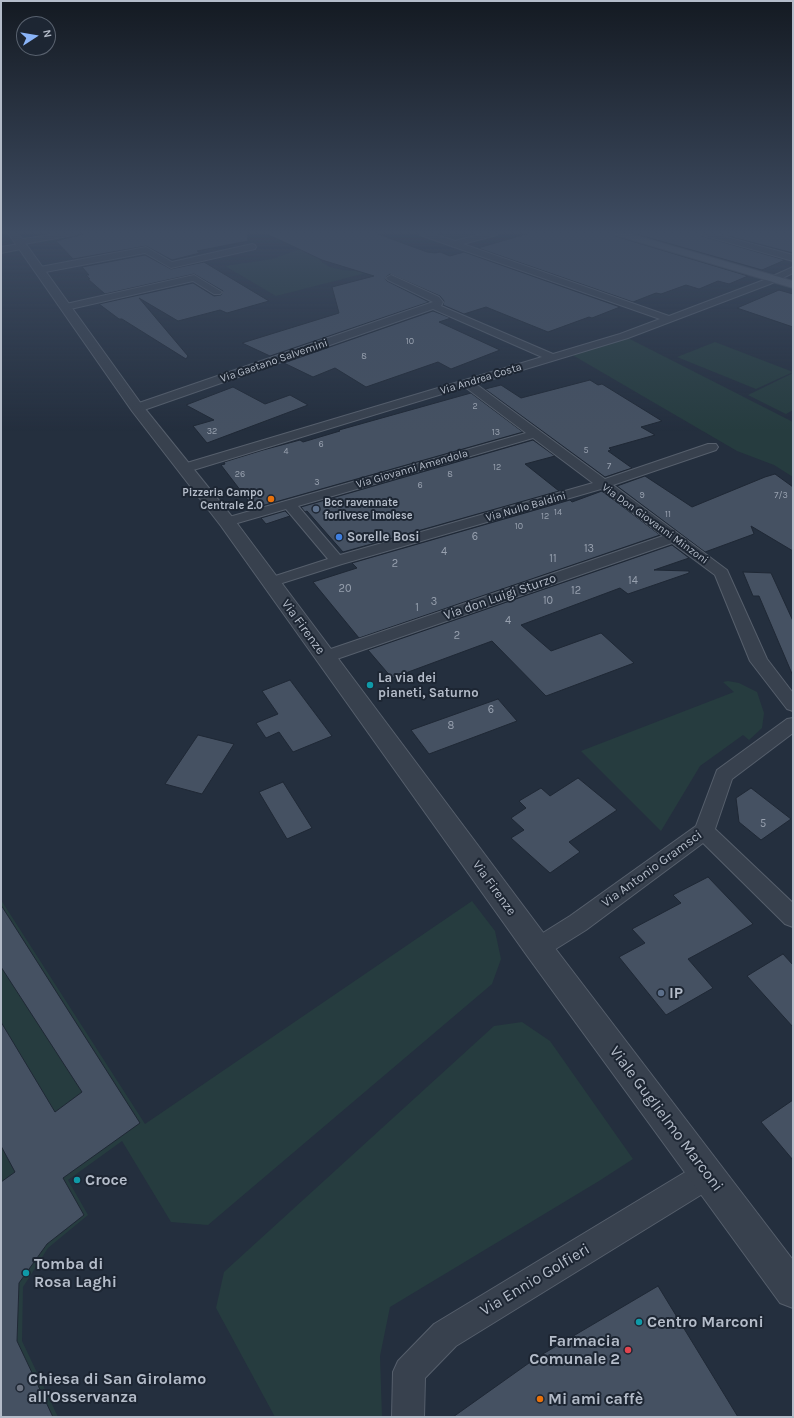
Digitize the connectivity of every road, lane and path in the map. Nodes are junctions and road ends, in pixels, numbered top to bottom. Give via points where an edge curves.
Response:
1 (61, 299) edge
2 (100, 299) edge
3 (436, 299) edge
4 (612, 299) edge
5 (721, 299) edge
6 (433, 306) junction
7 (66, 307) junction
8 (669, 319) junction
9 (553, 358) junction
10 (467, 383) junction
11 (137, 408) junction
12 (535, 434) junction
13 (712, 447) dead end
14 (185, 468) junction
15 (601, 485) junction
16 (289, 504) junction
17 (226, 522) junction
18 (674, 538) junction
19 (337, 561) junction
20 (271, 582) junction
21 (325, 657) junction
22 (793, 705) edge
23 (793, 724) edge
24 (704, 832) junction
25 (793, 917) edge
26 (538, 948) junction
27 (707, 1175) junction
28 (793, 1290) edge
29 (408, 1417) edge

1 - 7 street, Via Firenze
2 - 7 street
3 - 6 street via 438,302
4 - 8 street
5 - 8 street, Via Andrea Costa
6 - 9 street
6 - 11 street, Via Gaetano Salvemini
7 - 11 street, Via Firenze
8 - 9 street, Via Andrea Costa
9 - 10 street, Via Andrea Costa
10 - 12 street, Via Don Giovanni Minzoni
10 - 14 street, Via Andrea Costa
11 - 14 street, Via Firenze
12 - 15 street, Via Don Giovanni Minzoni
12 - 16 street, Via Giovanni Amendola
13 - 15 street, Via Nullo Baldini
14 - 17 street, Via Firenze
15 - 18 street, Via Don Giovanni Minzoni
15 - 19 street, Via Nullo Baldini
16 - 17 street, Via Giovanni Amendola
16 - 19 street
17 - 20 street, Via Firenze
18 - 21 street, Via don Luigi Sturzo
18 - 22 street, Via Don Giovanni Minzoni via 722,573 759,661
19 - 20 street, Via Nullo Baldini
20 - 21 street, Via Firenze
21 - 26 street, Via Firenze
23 - 24 street, Via Antonio Gramsci via 724,775
24 - 25 street
24 - 26 street, Via Antonio Gramsci via 578,923
26 - 27 street, Viale Guglielmo Marconi
27 - 28 street, Viale Guglielmo Marconi
27 - 29 street, Via Ennio Golfieri via 445,1335 409,1372

